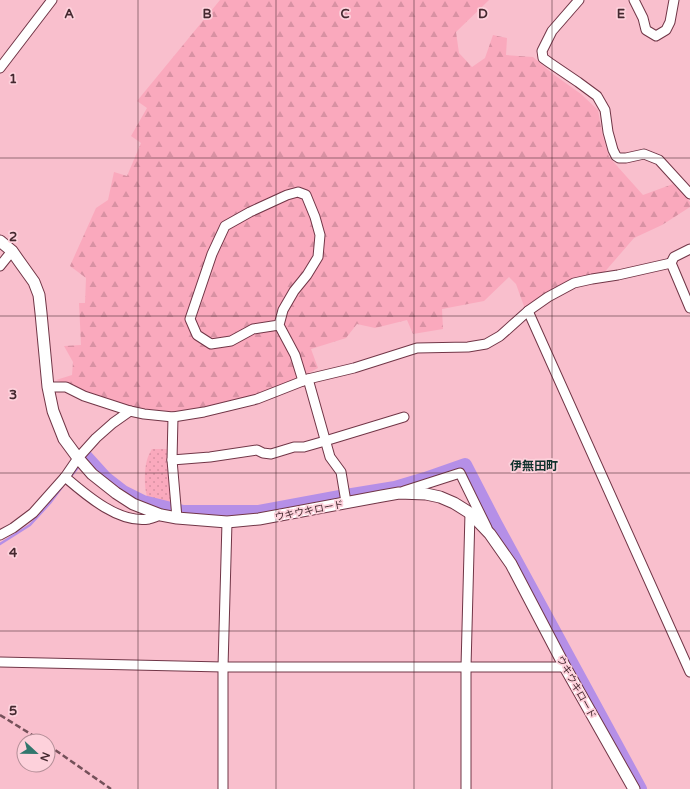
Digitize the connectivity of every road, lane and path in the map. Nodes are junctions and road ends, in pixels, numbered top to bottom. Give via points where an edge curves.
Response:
1 (52, 0) edge
2 (579, 0) edge
3 (634, 0) edge
4 (674, 0) edge
5 (0, 68) edge
6 (690, 194) edge
7 (0, 241) edge
8 (690, 249) edge
9 (12, 251) junction
10 (671, 263) junction
11 (0, 266) edge
12 (690, 308) edge
13 (528, 311) junction
14 (279, 325) junction
15 (306, 380) junction
16 (48, 387) junction
17 (130, 411) junction
18 (173, 417) junction
19 (404, 417) dead end
20 (325, 441) junction
21 (78, 458) junction
22 (172, 460) junction
23 (65, 477) junction
24 (399, 493) junction
25 (346, 502) junction
26 (470, 513) junction
27 (161, 515) junction
28 (177, 518) junction
29 (227, 522) junction
30 (490, 534) junction
31 (0, 535) edge
32 (0, 662) edge
33 (223, 667) junction
34 (466, 667) junction
35 (565, 667) junction
36 (690, 672) edge
37 (223, 789) edge
38 (466, 789) edge
39 (634, 789) edge

1 - 5 street
2 - 6 street via 552,31 542,51 544,58 597,96 605,110 608,132 616,156 626,158 644,154 659,160
3 - 4 street via 646,30 656,36 666,30
7 - 9 street, ウキウキロード
8 - 10 street via 674,256
9 - 11 street
9 - 16 street, ウキウキロード via 34,282 39,295
10 - 12 street
10 - 13 street via 574,283
13 - 15 street via 500,336 486,344 468,348 417,348
13 - 36 street
14 - 14 street via 253,329 231,341 211,344 197,336 190,319 212,254 225,226 286,195 298,192 306,195 315,217 320,235 318,257 283,310
14 - 15 street
15 - 18 street via 257,399
15 - 20 street
16 - 17 street via 66,387 84,396
16 - 21 street, ウキウキロード via 53,411 64,439
17 - 18 street
17 - 21 street via 96,438
18 - 22 street
19 - 20 street
20 - 22 street via 270,454 257,450
20 - 25 street via 330,457 341,472
21 - 23 street
21 - 27 street, ウキウキロード via 92,474 116,493 133,504
22 - 28 street
23 - 27 street via 107,509 131,519 148,519
23 - 31 street via 33,513
24 - 25 street, ウキウキロード
24 - 26 street, ウキウキロード via 440,497
24 - 30 street via 460,473
25 - 29 street, ウキウキロード via 259,519
26 - 30 street, ウキウキロード
26 - 34 street
27 - 28 street, ウキウキロード
28 - 29 street, ウキウキロード
29 - 33 street
30 - 35 street, ウキウキロード via 511,564
32 - 33 street
33 - 34 street
33 - 37 street
34 - 35 street
34 - 38 street
35 - 39 street, ウキウキロード

